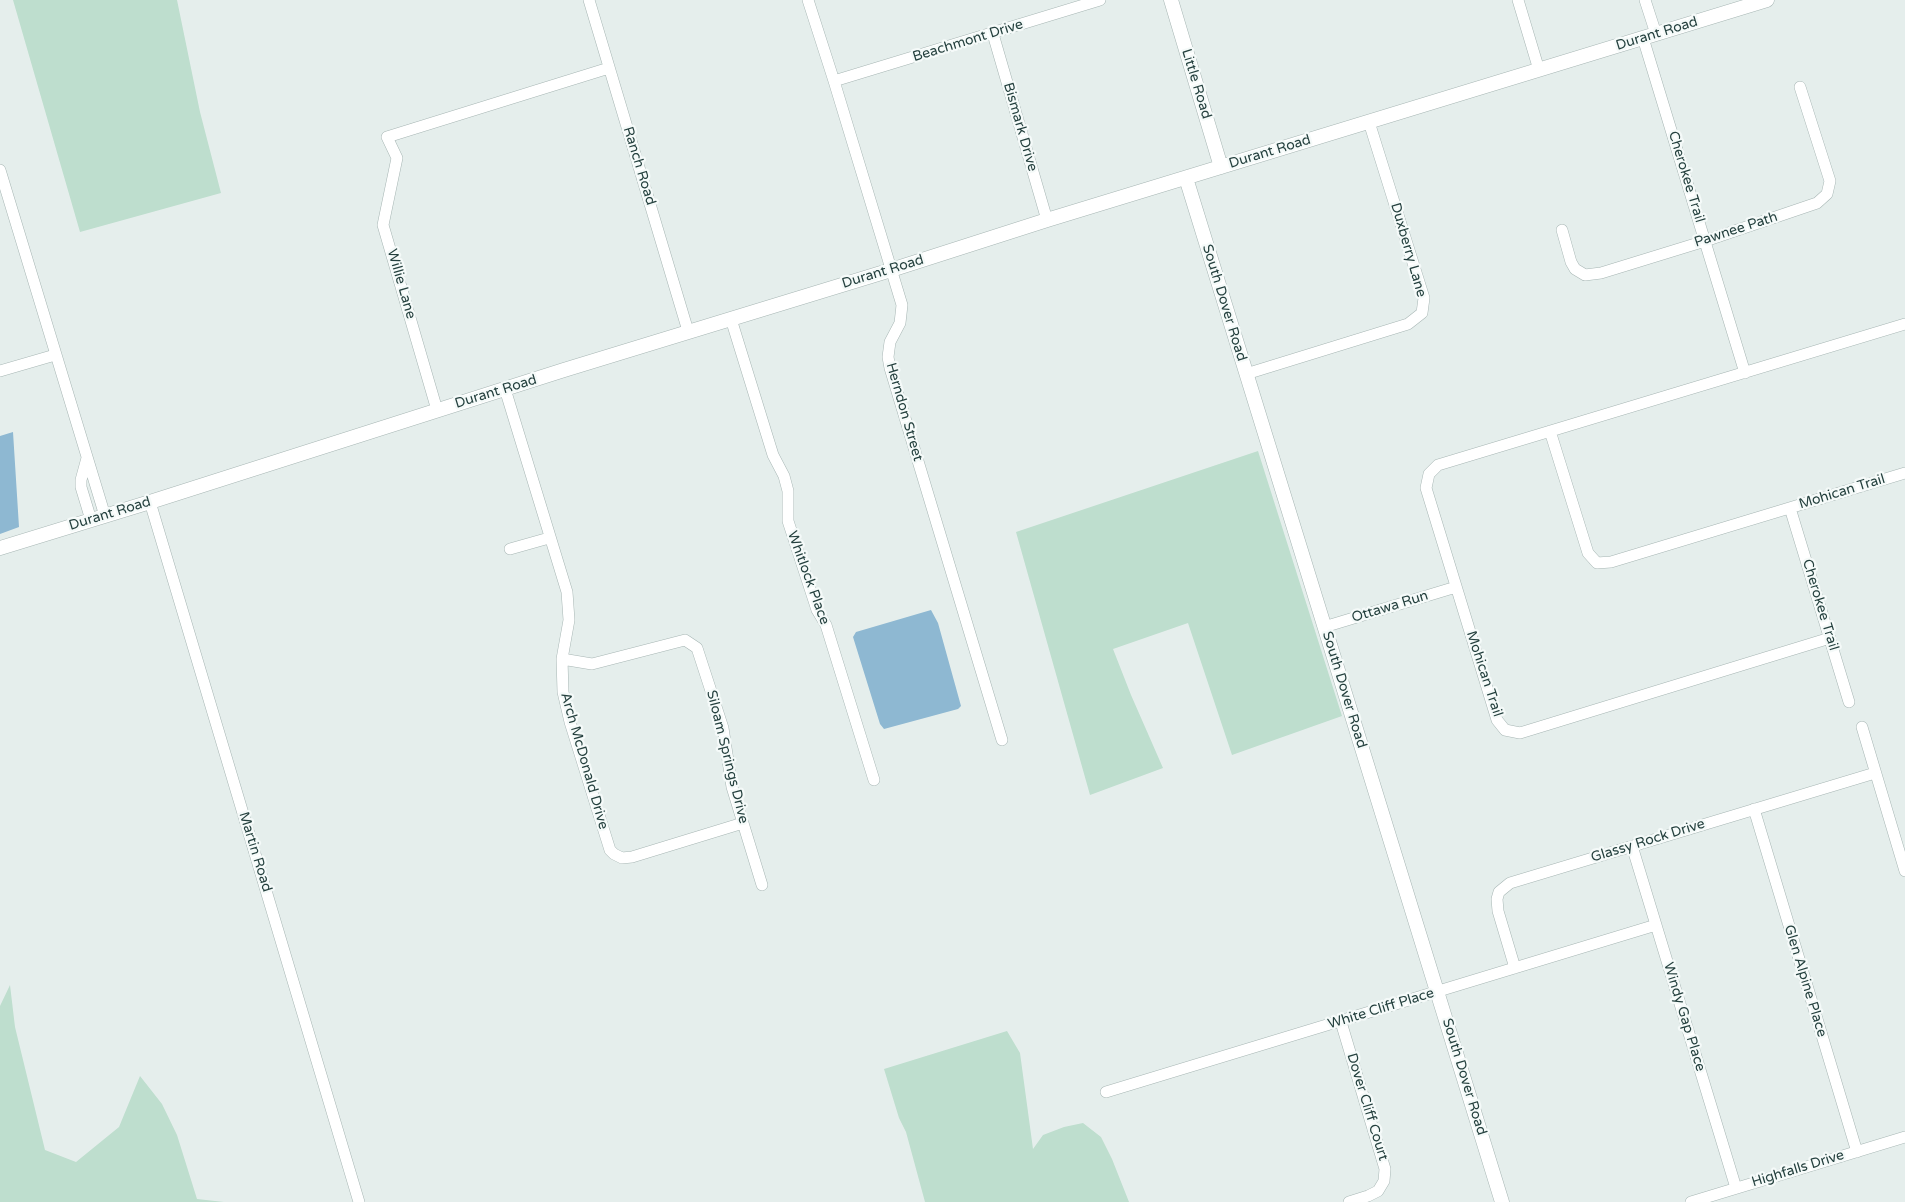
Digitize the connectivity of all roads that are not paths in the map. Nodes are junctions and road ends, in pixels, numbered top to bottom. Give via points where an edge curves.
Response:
1 (589, 0) edge
2 (808, 0) edge
3 (1100, 0) edge
4 (1171, 0) edge
5 (1518, 0) edge
6 (1645, 0) edge
7 (1767, 0) edge
8 (993, 34) junction
9 (1650, 36) junction
10 (609, 68) junction
11 (1539, 70) junction
12 (834, 81) junction
13 (1800, 88) dead end
14 (1369, 122) junction
15 (1222, 167) junction
16 (0, 170) edge
17 (1186, 178) junction
18 (1047, 220) junction
19 (1562, 230) dead end
20 (1705, 241) junction
21 (891, 270) junction
22 (731, 318) junction
23 (1905, 324) edge
24 (688, 331) junction
25 (55, 355) junction
26 (0, 371) edge
27 (1745, 373) junction
28 (1246, 374) junction
29 (506, 389) junction
30 (437, 410) junction
31 (1550, 431) junction
32 (87, 458) junction
33 (1905, 474) edge
34 (150, 502) junction
35 (1790, 508) junction
36 (105, 516) junction
37 (90, 520) junction
38 (549, 538) junction
39 (0, 548) edge
40 (510, 549) dead end
41 (1456, 587) junction
42 (1324, 628) junction
43 (1830, 638) junction
44 (562, 659) junction
45 (1849, 702) dead end
46 (1862, 727) dead end
47 (1002, 740) dead end
48 (1875, 773) junction
49 (874, 780) dead end
50 (1754, 809) junction
51 (743, 823) junction
52 (1632, 846) junction
53 (1905, 872) edge
54 (762, 885) dead end
55 (1656, 926) junction
56 (1515, 968) junction
57 (1438, 992) junction
58 (1341, 1022) junction
59 (1106, 1092) dead end
60 (1905, 1137) edge
61 (1857, 1152) junction
62 (1736, 1188) junction
63 (359, 1202) edge
64 (1349, 1202) edge
65 (1502, 1202) edge
66 (1691, 1202) edge

1 - 10 street, Ranch Road
2 - 12 street, Herndon Street
3 - 8 street, Beachmont Drive
4 - 15 street, Little Road
5 - 11 street
6 - 9 street, Cherokee Trail
7 - 9 street, Durant Road
8 - 12 street, Beachmont Drive
8 - 18 street, Bismark Drive
9 - 11 street, Durant Road
9 - 20 street, Cherokee Trail
10 - 24 street, Ranch Road
10 - 30 street, Willie Lane via 387,137 397,158 383,225
11 - 14 street, Durant Road
12 - 21 street, Herndon Street
13 - 20 street, Pawnee Path via 1830,181 1828,194 1817,203
14 - 15 street, Durant Road
14 - 28 street, Duxberry Lane via 1424,298 1422,313 1408,324
15 - 17 street, Durant Road
16 - 25 street
17 - 18 street, Durant Road
17 - 28 street, South Dover Road
18 - 21 street, Durant Road
19 - 20 street, Pawnee Path via 1571,262 1585,275
20 - 27 street, Cherokee Trail
21 - 22 street, Durant Road
21 - 47 street, Herndon Street via 902,305 900,323 890,342 890,368
22 - 24 street, Durant Road
22 - 49 street, Whitlock Place via 774,455 784,476 788,491 788,521 817,610 826,624
23 - 27 street, Mohican Trail
24 - 29 street, Durant Road
25 - 26 street
25 - 32 street
27 - 31 street, Mohican Trail
28 - 42 street, South Dover Road
29 - 30 street, Durant Road
29 - 38 street, Arch McDonald Drive
30 - 34 street, Durant Road
31 - 35 street, Mohican Trail via 1588,553 1597,562 1611,562
31 - 41 street, Mohican Trail via 1438,465 1429,474 1426,488
32 - 36 street
32 - 37 street via 81,487
33 - 35 street, Mohican Trail
34 - 36 street, Durant Road
34 - 63 street, Martin Road
35 - 43 street, Cherokee Trail
36 - 37 street, Durant Road
37 - 39 street, Durant Road
38 - 40 street
38 - 44 street, Arch McDonald Drive via 569,604
41 - 42 street, Ottawa Run
41 - 43 street, Mohican Trail via 1497,720 1505,730 1520,733
42 - 57 street, South Dover Road
43 - 45 street, Cherokee Trail
44 - 51 street, Siloam Springs Drive via 592,664 684,640 697,648 723,728 732,787
44 - 51 street, Arch McDonald Drive via 563,692 570,722 607,842 614,854 622,858 632,857
46 - 48 street
48 - 50 street, Glassy Rock Drive
48 - 53 street
50 - 52 street, Glassy Rock Drive
50 - 61 street, Glen Alpine Place
51 - 54 street, Siloam Springs Drive
52 - 55 street, Windy Gap Place
52 - 56 street, Glassy Rock Drive via 1504,886 1497,900 1498,911
55 - 56 street, White Cliff Place
55 - 62 street, Windy Gap Place
56 - 57 street, White Cliff Place
57 - 58 street, White Cliff Place
57 - 65 street, South Dover Road
58 - 59 street, White Cliff Place
58 - 64 street, Dover Cliff Court via 1386,1169 1378,1191
60 - 61 street, Highfalls Drive
61 - 62 street, Highfalls Drive
62 - 66 street, Highfalls Drive

